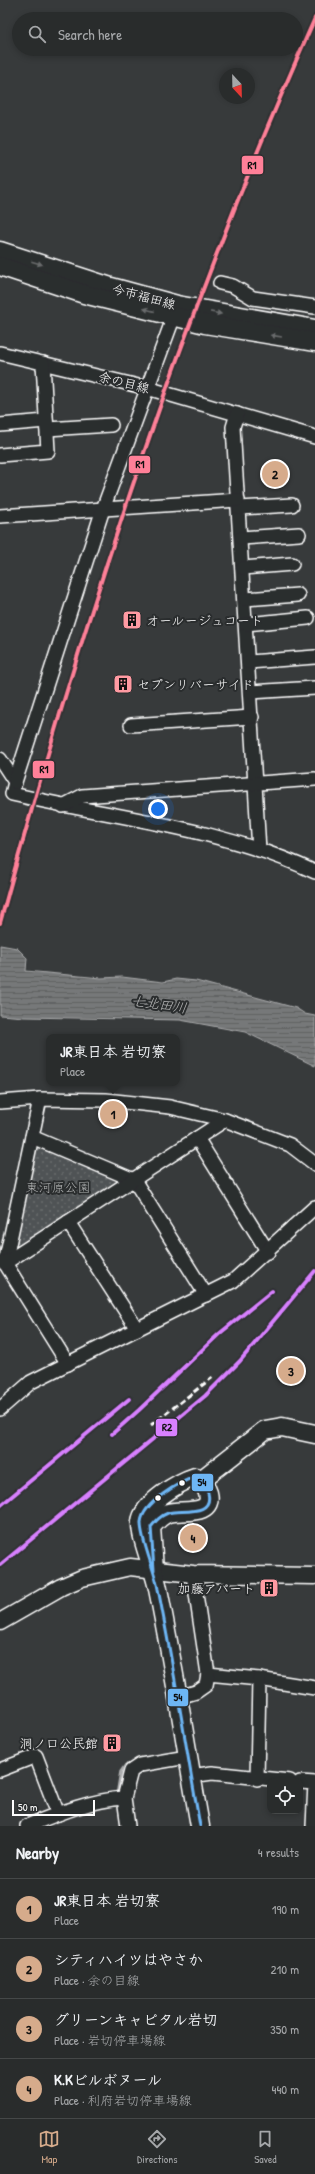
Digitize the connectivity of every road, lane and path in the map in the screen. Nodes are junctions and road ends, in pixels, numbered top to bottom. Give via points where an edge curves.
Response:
1 (0, 251) edge
2 (0, 266) edge
3 (220, 283) dead end
4 (315, 307) edge
5 (174, 316) junction
6 (315, 329) edge
7 (315, 342) edge
8 (0, 353) edge
9 (44, 363) junction
10 (147, 388) junction
11 (236, 419) junction
12 (0, 425) edge
13 (47, 425) junction
14 (111, 426) dead end
15 (315, 437) edge
16 (0, 454) edge
17 (238, 504) junction
18 (292, 505) dead end
19 (102, 509) junction
20 (0, 516) edge
21 (299, 534) dead end
22 (241, 538) junction
23 (292, 564) dead end
24 (242, 568) junction
25 (298, 595) dead end
26 (244, 599) junction
27 (308, 618) dead end
28 (246, 624) junction
29 (315, 657) edge
30 (248, 662) junction
31 (315, 688) edge
32 (250, 692) junction
33 (252, 717) junction
34 (131, 725) dead end
35 (0, 759) edge
36 (315, 779) edge
37 (14, 782) junction
38 (256, 782) junction
39 (63, 806) junction
40 (259, 850) junction
41 (315, 872) edge
42 (40, 1099) junction
43 (0, 1102) edge
44 (225, 1120) junction
45 (32, 1138) junction
46 (197, 1138) junction
47 (315, 1164) edge
48 (134, 1180) junction
49 (315, 1207) edge
50 (68, 1222) junction
51 (268, 1252) junction
52 (3, 1262) edge
53 (206, 1295) junction
54 (137, 1329) junction
55 (68, 1364) junction
56 (2, 1403) edge
57 (315, 1434) edge
58 (201, 1480) junction
59 (154, 1570) junction
60 (193, 1574) junction
61 (315, 1576) edge
62 (0, 1622) edge
63 (208, 1674) junction
64 (259, 1679) junction
65 (315, 1688) edge
66 (178, 1697) junction
67 (187, 1757) junction
68 (0, 1770) edge
69 (191, 1776) junction
70 (257, 1779) junction
71 (267, 1780) edge
72 (303, 1782) edge
73 (119, 1799) junction
74 (58, 1814) junction
75 (27, 1826) edge
76 (128, 1826) edge
77 (200, 1826) edge
78 (313, 1826) edge

1 -> 6 main road, 今市福田線 via 111,287 177,305
5 -> 2 main road, 今市福田線 via 84,294
3 - 4 street via 233,286 253,298
7 -> 5 main road, 今市福田線 via 205,324
5 - 10 street
8 - 9 street, 余の目線
9 - 10 street, 余の目線
9 - 13 street
10 - 11 street, 余の目線
10 - 19 street
11 - 15 street, 余の目線
11 - 17 street
12 - 13 street
13 - 14 street
13 - 16 street via 48,451
17 - 18 street
17 - 19 street
17 - 22 street
19 - 20 street
19 - 37 street
21 - 22 street
22 - 24 street
23 - 24 street
24 - 26 street
25 - 26 street
26 - 28 street
27 - 28 street
28 - 30 street
29 - 30 street
30 - 32 street
31 - 32 street
32 - 33 street
33 - 34 street
33 - 38 street
35 - 37 street
36 - 38 street
37 - 39 street via 12,794
38 - 39 street via 82,796
38 - 40 street
39 - 40 street via 201,832
40 - 41 street
42 - 43 street
42 - 44 street via 106,1100 170,1107
42 - 45 street
44 - 46 street
44 - 47 street via 290,1145
45 - 48 street
45 - 52 street
46 - 48 street
46 - 51 street
48 - 50 street
48 - 53 street
49 - 51 street
50 - 52 street
50 - 54 street
51 - 53 street via 233,1281
52 - 55 street
53 - 54 street
54 - 55 street
55 - 56 street via 32,1382
57 - 58 main road via 282,1427 266,1430
58 - 59 main road via 195,1476 180,1482 147,1508 141,1521
58 - 59 main road via 209,1499 207,1505 198,1510 160,1516 151,1527
59 - 60 street
59 - 62 street via 130,1568 82,1578
59 - 66 main road
60 - 61 street
60 - 63 street
63 - 64 street
63 - 66 street via 206,1685 196,1692
64 - 65 street
64 - 70 street
66 - 67 main road
67 - 69 main road
67 - 73 street via 140,1765 131,1771
68 - 74 street via 36,1756
69 - 70 street via 212,1773
69 - 77 main road
70 - 71 street
72 - 78 street via 315,1782
73 - 74 street
73 - 76 street
74 - 75 street

